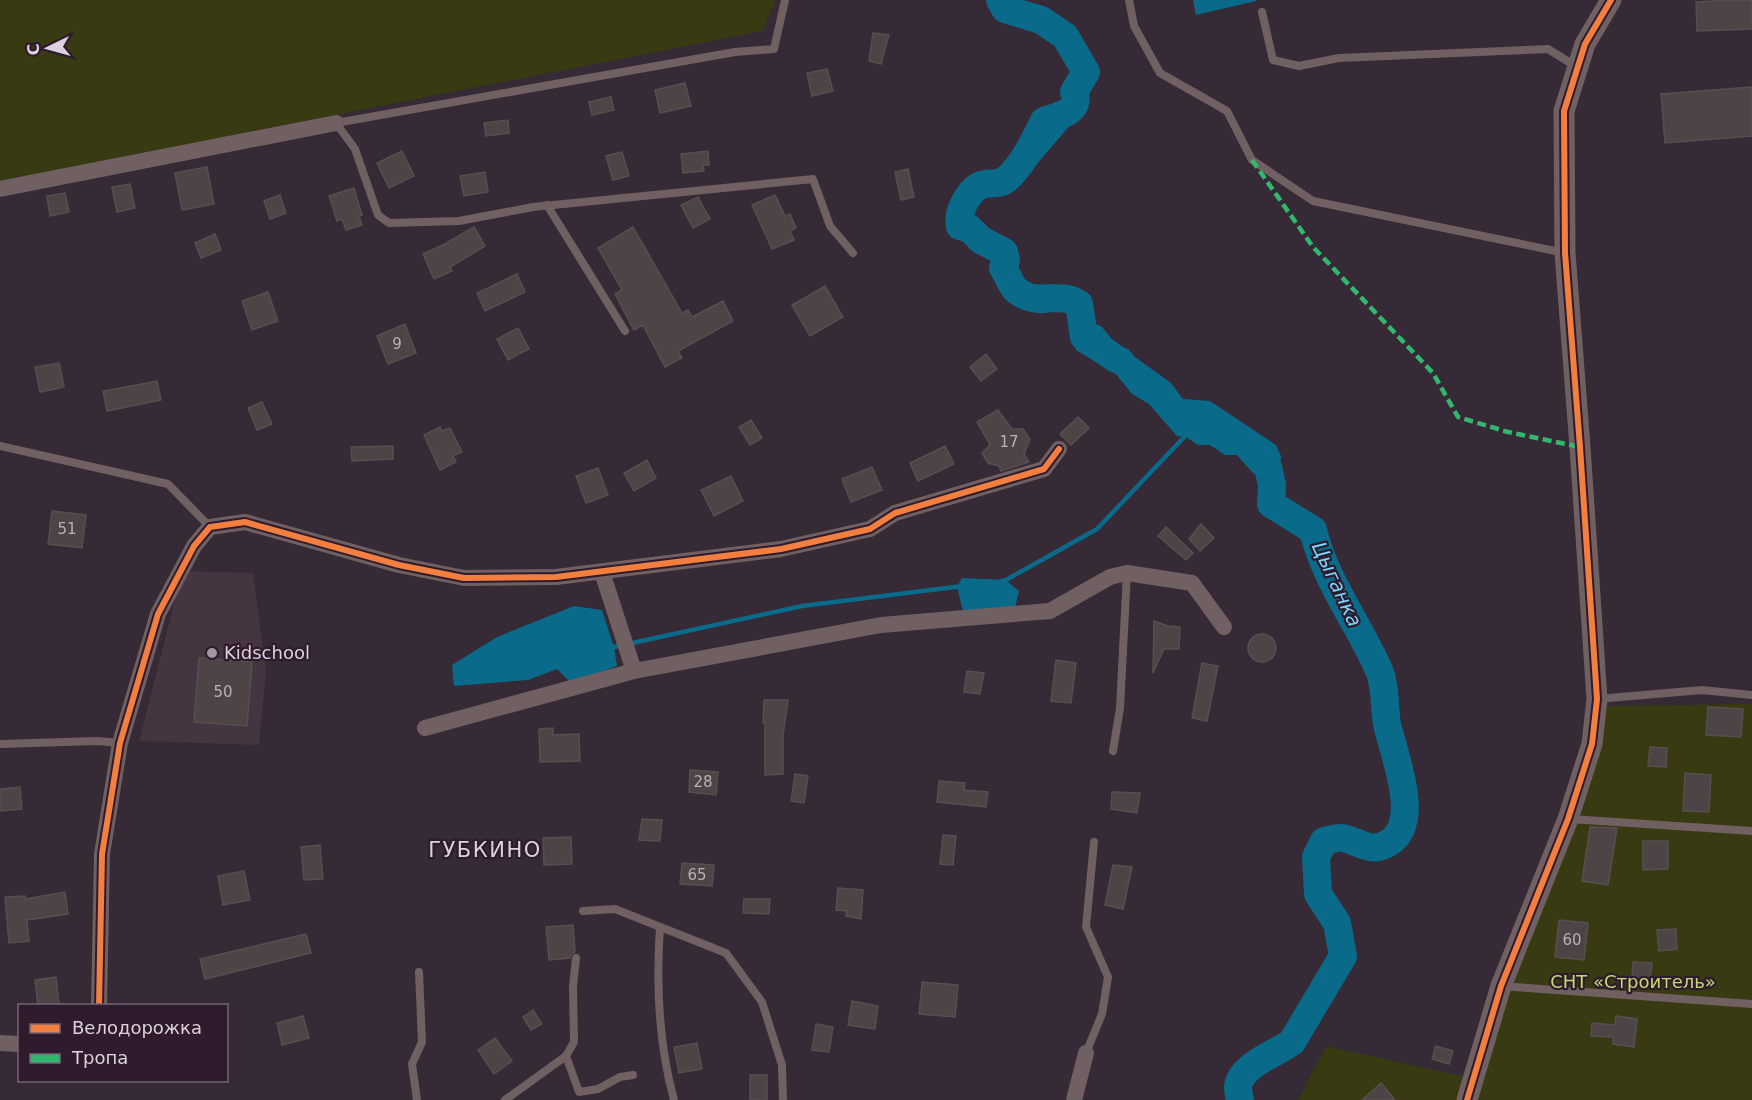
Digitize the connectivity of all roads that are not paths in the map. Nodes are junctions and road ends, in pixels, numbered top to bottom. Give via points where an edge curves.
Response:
1 (785, 0) edge
2 (1129, 0) edge
3 (1611, 0) edge
4 (1262, 12) dead end
5 (1578, 67) junction
6 (336, 123) junction
7 (0, 189) edge
8 (547, 205) junction
9 (853, 253) dead end
10 (1565, 253) junction
11 (625, 331) dead end
12 (0, 446) edge
13 (1059, 449) dead end
14 (210, 527) junction
15 (602, 572) junction
16 (1127, 573) junction
17 (1224, 627) dead end
18 (634, 671) junction
19 (1752, 695) edge
20 (1597, 699) junction
21 (425, 728) dead end
22 (120, 743) junction
23 (0, 744) edge
24 (1113, 752) dead end
25 (1568, 819) junction
26 (1752, 831) edge
27 (1094, 843) dead end
28 (583, 911) dead end
29 (660, 927) junction
30 (576, 958) dead end
31 (419, 972) dead end
32 (1501, 986) junction
33 (99, 1004) edge
34 (1752, 1004) edge
35 (1086, 1053) joint
36 (566, 1056) junction
37 (633, 1075) dead end
38 (417, 1100) edge
39 (505, 1100) edge
40 (674, 1100) edge
41 (783, 1100) edge
42 (1074, 1100) edge
43 (1467, 1100) edge

1 - 6 lane via 774,49 735,52
2 - 10 lane via 1134,26 1160,73 1227,111 1252,160 1313,201
3 - 5 street via 1585,44
4 - 5 lane via 1274,60 1299,66 1338,58 1548,49
5 - 10 street via 1564,111
6 - 7 street
6 - 8 lane via 355,148 378,215 389,223 459,221
8 - 9 lane via 813,178 830,226
8 - 11 lane
10 - 20 street
12 - 14 lane via 168,483
13 - 15 street via 1044,469 895,513 870,529 781,549
14 - 15 street via 245,522 399,565 464,578
14 - 22 street via 194,546 158,614
15 - 18 street
16 - 17 street via 1192,583
16 - 18 street via 1110,577 1050,611 881,625
16 - 24 lane via 1120,708
18 - 21 street
19 - 20 lane via 1702,690
20 - 25 street via 1592,744
22 - 23 lane
22 - 33 street via 102,854
25 - 26 lane
25 - 32 street
27 - 35 lane via 1086,927 1108,977 1102,1014
28 - 29 lane via 615,909
29 - 40 lane via 657,961 664,1048
29 - 41 lane via 726,953 762,1002 782,1065
30 - 36 lane via 574,1042
31 - 38 lane via 422,1042 412,1064
32 - 34 lane
32 - 43 street
35 - 42 street
36 - 37 lane via 579,1092
36 - 39 lane

